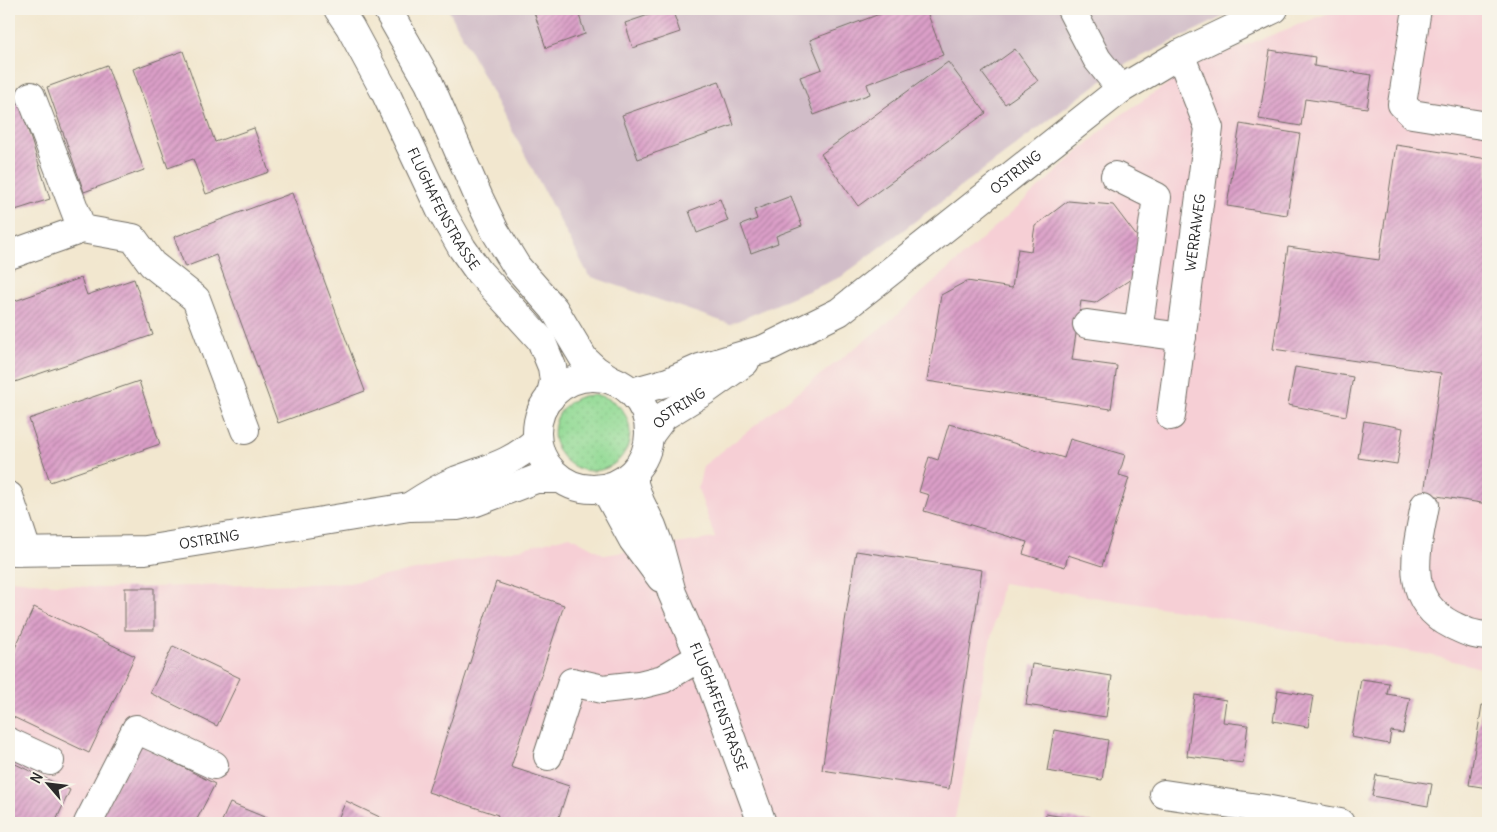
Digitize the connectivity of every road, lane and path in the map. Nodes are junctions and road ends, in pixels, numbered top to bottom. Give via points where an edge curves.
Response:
1 (338, 9) edge
2 (387, 9) edge
3 (1071, 9) edge
4 (1274, 9) edge
5 (1417, 9) edge
6 (1180, 54) junction
7 (1121, 90) junction
8 (30, 96) dead end
9 (1488, 126) edge
10 (1115, 176) dead end
11 (82, 229) junction
12 (9, 255) edge
13 (1087, 324) dead end
14 (1138, 331) junction
15 (1182, 337) junction
16 (764, 349) junction
17 (622, 386) junction
18 (550, 398) junction
19 (1171, 416) dead end
20 (246, 430) dead end
21 (649, 436) junction
22 (537, 440) junction
23 (634, 472) junction
24 (560, 478) junction
25 (600, 489) junction
26 (9, 496) edge
27 (1425, 505) dead end
28 (409, 507) junction
29 (18, 552) edge
30 (672, 593) junction
31 (1488, 636) edge
32 (700, 657) junction
33 (9, 742) edge
34 (548, 756) dead end
35 (50, 761) dead end
36 (214, 765) dead end
37 (1164, 794) dead end
38 (88, 823) edge
39 (762, 823) edge
40 (1340, 823) edge

1 - 18 street, FLUGHAFENSTRASSE via 385,92 462,248 479,272 541,340 552,367 554,381
2 - 17 street via 428,83 495,231 517,267 554,309 584,359
3 - 7 street via 1096,59
4 - 6 street, OSTRING
5 - 9 street via 1402,104 1412,114
6 - 7 street, OSTRING
6 - 15 street, WERRAWEG via 1209,128
7 - 16 street, OSTRING via 839,312
8 - 11 street
10 - 14 street via 1157,197
11 - 12 street
11 - 20 street via 133,238 152,264 196,299
13 - 14 street
14 - 15 street
15 - 19 street, WERRAWEG
16 - 17 street, OSTRING via 700,368 668,382
16 - 21 street, OSTRING via 664,416
17 - 18 street via 596,377 579,379 563,386
17 - 21 street via 642,405 648,420
18 - 22 street via 542,411
21 - 23 street via 642,462
22 - 24 street via 547,466
22 - 28 street, OSTRING via 509,461 455,481
23 - 25 street via 618,483
23 - 30 street, FLUGHAFENSTRASSE via 634,484 659,545
24 - 25 street via 586,489
24 - 28 street, OSTRING via 536,479 457,506
25 - 30 street, FLUGHAFENSTRASSE via 609,496 633,540
26 - 29 street
27 - 31 street via 1416,556 1416,581 1426,605 1442,620 1466,632
28 - 29 street, OSTRING via 145,550
30 - 32 street, FLUGHAFENSTRASSE
32 - 34 street via 663,679 639,686 603,689 572,682
32 - 39 street, FLUGHAFENSTRASSE
33 - 35 street
36 - 38 street via 136,729
37 - 40 street

